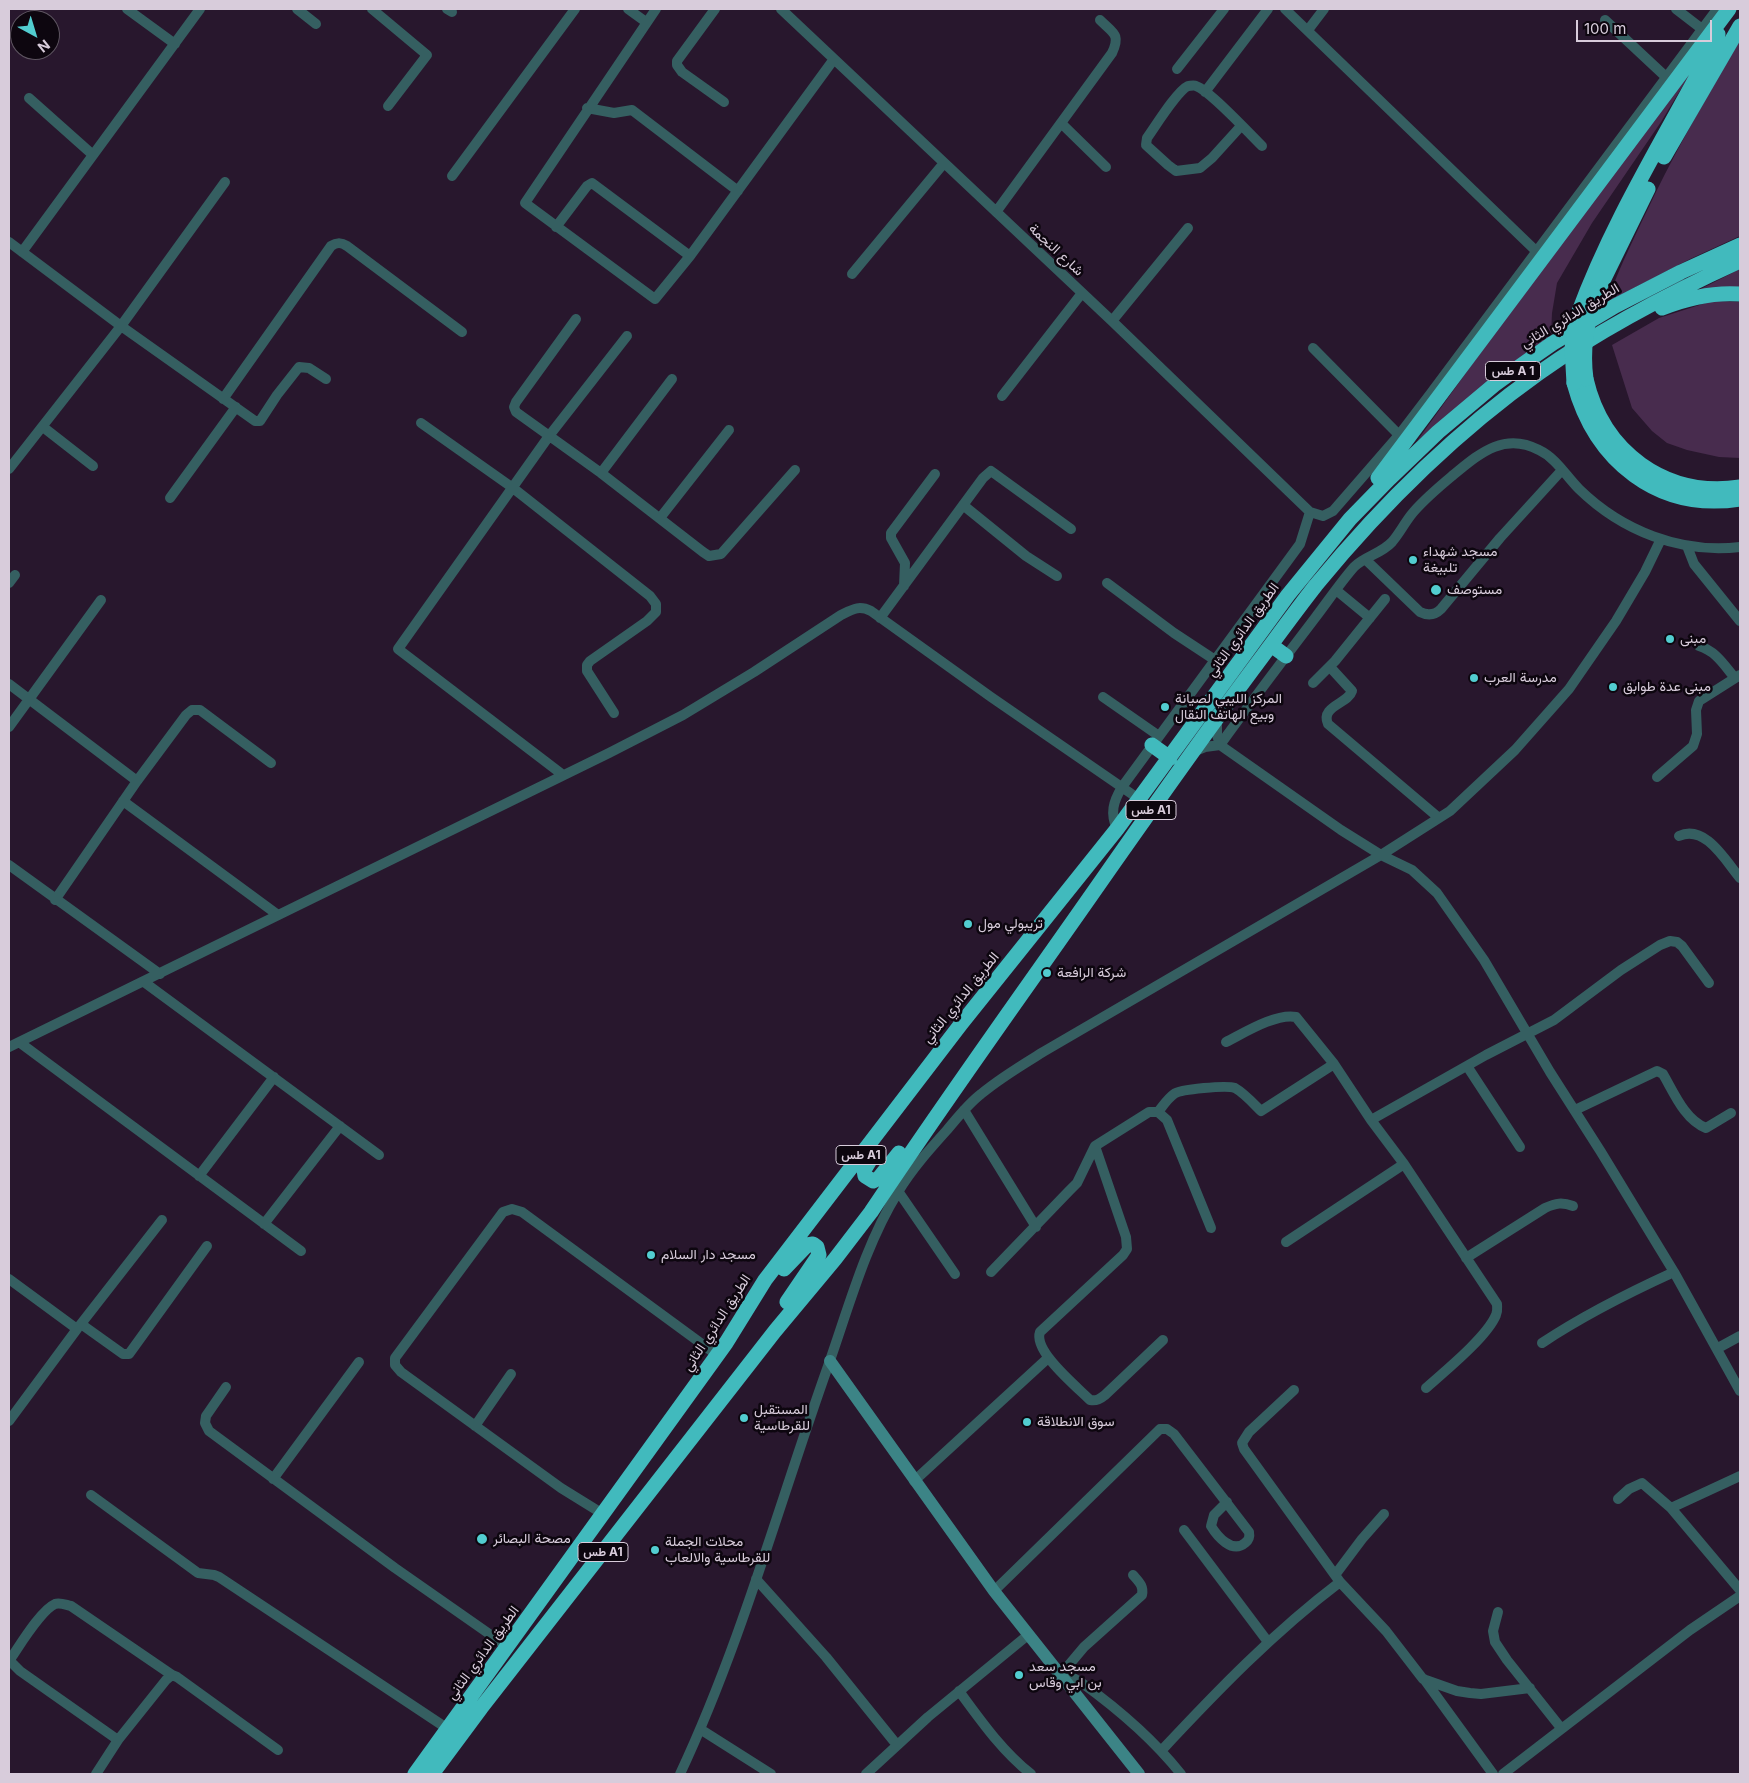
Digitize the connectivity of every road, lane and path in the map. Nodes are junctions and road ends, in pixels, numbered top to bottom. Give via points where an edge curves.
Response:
1 (127, 9) edge
2 (200, 9) edge
3 (297, 9) edge
4 (372, 9) edge
5 (575, 9) edge
6 (628, 9) edge
7 (656, 9) edge
8 (715, 9) edge
9 (781, 9) edge
10 (1224, 9) edge
11 (1268, 9) edge
12 (1285, 9) edge
13 (1324, 9) edge
14 (1676, 9) edge
15 (1723, 13) edge
16 (1100, 20) dead end
17 (1605, 20) dead end
18 (646, 22) junction
19 (316, 24) dead end
20 (1740, 26) edge
21 (1702, 29) junction
22 (1308, 30) junction
23 (175, 44) junction
24 (834, 59) junction
25 (1177, 69) dead end
26 (1666, 77) junction
27 (1205, 92) junction
28 (29, 98) dead end
29 (724, 102) dead end
30 (388, 106) dead end
31 (588, 108) junction
32 (1061, 123) junction
33 (1241, 126) junction
34 (1262, 146) dead end
35 (93, 155) junction
36 (944, 163) junction
37 (1106, 167) dead end
38 (452, 176) dead end
39 (225, 182) dead end
40 (738, 191) junction
41 (996, 212) junction
42 (556, 227) junction
43 (1188, 228) dead end
44 (9, 242) edge
45 (1740, 245) edge
46 (1536, 251) junction
47 (22, 252) junction
48 (690, 256) junction
49 (1740, 261) edge
50 (852, 274) dead end
51 (1082, 293) junction
52 (1740, 294) edge
53 (576, 319) dead end
54 (1112, 321) junction
55 (121, 326) junction
56 (1609, 328) junction
57 (462, 332) dead end
58 (627, 336) dead end
59 (1314, 348) dead end
60 (326, 379) dead end
61 (672, 379) dead end
62 (1580, 381) junction
63 (1002, 396) dead end
64 (223, 399) junction
65 (236, 407) junction
66 (420, 423) dead end
67 (43, 427) junction
68 (729, 430) dead end
69 (1399, 435) junction
70 (549, 436) junction
71 (93, 466) dead end
72 (9, 469) edge
73 (795, 470) dead end
74 (1562, 470) junction
75 (601, 473) junction
76 (935, 474) dead end
77 (1740, 487) edge
78 (513, 488) junction
79 (170, 498) dead end
80 (1740, 499) edge
81 (963, 505) junction
82 (1310, 512) junction
83 (660, 518) junction
84 (1071, 529) dead end
85 (1661, 540) junction
86 (1687, 546) junction
87 (1740, 547) edge
88 (1325, 549) junction
89 (1365, 559) junction
90 (15, 574) dead end
91 (1057, 576) dead end
92 (9, 584) edge
93 (1107, 584) dead end
94 (904, 586) junction
95 (1336, 590) junction
96 (1385, 599) dead end
97 (100, 600) dead end
98 (880, 618) junction
99 (1370, 618) junction
100 (1740, 621) edge
101 (1271, 645) junction
102 (1699, 646) dead end
103 (1286, 656) junction
104 (1215, 660) junction
105 (1330, 667) junction
106 (1738, 676) edge
107 (1313, 683) dead end
108 (9, 684) edge
109 (1103, 697) dead end
110 (28, 699) junction
111 (614, 713) dead end
112 (1217, 718) junction
113 (9, 726) edge
114 (1155, 741) junction
115 (1220, 745) junction
116 (1191, 753) junction
117 (1170, 758) junction
118 (271, 763) dead end
119 (563, 775) junction
120 (1657, 777) dead end
121 (137, 781) junction
122 (1122, 787) junction
123 (1140, 799) junction
124 (123, 801) junction
125 (1439, 818) junction
126 (1117, 829) junction
127 (1679, 836) dead end
128 (1381, 855) junction
129 (9, 865) edge
130 (1740, 878) edge
131 (55, 900) junction
132 (278, 915) junction
133 (160, 974) junction
134 (144, 982) junction
135 (1709, 983) dead end
136 (961, 1024) junction
137 (1527, 1034) junction
138 (19, 1042) junction
139 (1226, 1042) dead end
140 (9, 1047) edge
141 (984, 1048) junction
142 (1334, 1064) junction
143 (1467, 1066) junction
144 (274, 1077) junction
145 (964, 1110) junction
146 (1575, 1110) junction
147 (1158, 1112) junction
148 (1732, 1113) dead end
149 (1371, 1120) junction
150 (340, 1126) junction
151 (1096, 1146) junction
152 (1520, 1147) dead end
153 (379, 1155) dead end
154 (1404, 1164) junction
155 (200, 1176) junction
156 (898, 1191) junction
157 (1573, 1206) dead end
158 (162, 1220) dead end
159 (264, 1224) junction
160 (1036, 1227) junction
161 (1211, 1228) dead end
162 (1286, 1242) dead end
163 (207, 1246) dead end
164 (301, 1251) dead end
165 (1466, 1258) junction
166 (991, 1272) dead end
167 (1674, 1272) junction
168 (954, 1274) dead end
169 (9, 1279) edge
170 (79, 1326) junction
171 (1740, 1336) edge
172 (1163, 1340) dead end
173 (1542, 1343) dead end
174 (1718, 1348) junction
175 (722, 1349) junction
176 (1048, 1358) junction
177 (830, 1361) junction
178 (360, 1362) dead end
179 (511, 1374) dead end
180 (226, 1387) dead end
181 (1426, 1388) dead end
182 (1294, 1390) dead end
183 (1740, 1390) edge
184 (9, 1421) edge
185 (475, 1426) junction
186 (1740, 1476) edge
187 (273, 1479) junction
188 (914, 1481) junction
189 (91, 1495) dead end
190 (1618, 1499) dead end
191 (1226, 1502) dead end
192 (1671, 1508) junction
193 (603, 1514) junction
194 (1384, 1514) dead end
195 (1184, 1530) dead end
196 (1133, 1575) dead end
197 (756, 1578) junction
198 (1338, 1579) junction
199 (994, 1591) junction
200 (1740, 1595) edge
201 (1498, 1612) dead end
202 (1028, 1635) junction
203 (533, 1641) junction
204 (1268, 1642) junction
205 (508, 1647) junction
206 (1052, 1664) junction
207 (1063, 1672) junction
208 (172, 1675) junction
209 (1424, 1679) junction
210 (1530, 1688) junction
211 (959, 1691) junction
212 (1561, 1728) junction
213 (448, 1729) junction
214 (700, 1729) junction
215 (118, 1740) junction
216 (897, 1745) junction
217 (278, 1750) dead end
218 (1161, 1750) junction
219 (96, 1774) edge
220 (415, 1774) edge
221 (432, 1774) edge
222 (680, 1774) edge
223 (771, 1774) edge
224 (866, 1774) edge
225 (1031, 1774) edge
226 (1139, 1774) edge
227 (1181, 1774) edge
228 (1493, 1774) edge
229 (1503, 1774) edge

1 - 23 street
2 - 23 street
3 - 19 street
4 - 30 street via 427,55
5 - 38 street
6 - 18 street
7 - 18 street
8 - 29 street via 677,65
9 - 24 street, شارع النجمة
10 - 25 street
11 - 27 street
12 - 22 street
13 - 22 street
14 - 21 street
15 - 21 street via 1715,12
15 - 62 highway, bridge via 1711,50 1627,205 1578,314 1572,348
15 - 88 highway
16 - 32 street via 1116,36 1115,47
17 - 26 street
18 - 31 street
20 - 62 highway, bridge via 1663,158 1597,293 1585,335
21 - 26 street
22 - 46 street
23 - 35 street
24 - 36 street, شارع النجمة
24 - 40 street
26 - 46 street
27 - 33 street
27 - 33 street via 1195,85 1180,92 1147,138 1149,149 1176,170 1200,168
28 - 35 street
31 - 40 street via 614,112 632,110
31 - 42 street via 525,203
32 - 37 street
32 - 41 street
33 - 34 street
35 - 47 street
36 - 41 street, شارع النجمة
36 - 50 street
39 - 55 street
40 - 48 street
41 - 51 street, شارع النجمة
42 - 48 street via 655,299
42 - 48 street via 592,183
43 - 54 street
44 - 47 street
45 - 88 highway, الطريق الدائري الثاني / طس A 1 via 1615,306 1523,364 1438,432 1384,484
46 - 69 street
47 - 55 street
49 - 56 highway
51 - 54 street, شارع النجمة
51 - 63 street
52 - 56 highway via 1706,295 1682,300
53 - 70 street via 514,407 516,412
54 - 82 street, شارع النجمة
55 - 64 street
55 - 67 street
56 - 101 highway, طس A1 via 1507,397 1415,478 1339,558
57 - 64 street via 346,246 336,244 331,246
58 - 70 street
59 - 69 street
60 - 65 street via 308,368 299,367 258,422
61 - 75 street
62 - 77 highway via 1604,425 1637,462 1658,475 1687,485 1716,489
62 - 80 highway via 1582,408 1593,431 1627,470 1661,490 1686,498 1712,501
64 - 65 street
65 - 79 street
66 - 78 street
67 - 71 street
67 - 72 street
68 - 83 street
69 - 82 street via 1333,511 1323,516
70 - 75 street
70 - 78 street
73 - 83 street via 716,556 703,552
74 - 85 street via 1605,510
74 - 89 street via 1532,446 1509,443 1494,446 1424,500 1389,545
74 - 89 street via 1435,614 1420,612
75 - 83 street
76 - 94 street via 890,533 905,563
78 - 111 street via 656,604 656,612 647,621 590,660 587,666
78 - 119 street via 398,649
81 - 84 street via 986,474 993,472
81 - 91 street via 1026,556
81 - 94 street
82 - 104 street via 1300,544
85 - 86 street
85 - 125 street via 1616,621 1569,689 1515,750
86 - 87 street
86 - 100 street via 1694,564
88 - 117 highway, الطريق الدائري الثاني / طس A1
89 - 95 street
90 - 92 street
93 - 104 street
94 - 98 street
95 - 99 street
95 - 103 street
96 - 99 street
97 - 110 street
98 - 119 street via 856,607 682,715
98 - 122 street
99 - 105 street
101 - 103 highway
101 - 112 highway, طس A1
102 - 106 street via 1709,649
103 - 115 street
104 - 114 street
105 - 107 street
105 - 125 street via 1352,691 1327,714 1328,724
106 - 120 street via 1699,701 1693,746
108 - 110 street
109 - 114 street
110 - 113 street
110 - 121 street
112 - 115 street
112 - 116 highway, طس A1
114 - 117 highway
114 - 122 street
115 - 116 street
115 - 128 street
116 - 141 highway, طس A1
117 - 123 highway, الطريق الدائري الثاني / طس A1
118 - 121 street via 200,710 192,710
119 - 132 street
121 - 124 street
122 - 123 street
122 - 126 street via 1112,812
123 - 126 highway, الطريق الدائري الثاني / طس A1
124 - 131 street
124 - 132 street
125 - 128 street
126 - 136 highway, الطريق الدائري الثاني / طس A1
127 - 130 street via 1689,833 1704,837
128 - 137 street via 1412,870 1437,893 1484,960
128 - 145 street via 1043,1052 981,1094
129 - 131 street
131 - 133 street
132 - 133 street
133 - 134 street
134 - 138 street
134 - 144 street
135 - 137 street via 1687,951 1677,942 1670,941 1640,957 1554,1020
136 - 141 highway via 940,1063 864,1167 867,1178 879,1178 960,1071
136 - 175 highway, الطريق الدائري الثاني / طس A1 via 764,1280
137 - 143 street
137 - 146 street
138 - 140 street
138 - 155 street
139 - 142 street via 1289,1015 1296,1017
141 - 203 highway, طس A1 via 835,1259 769,1338
142 - 147 street via 1261,1111 1228,1086 1175,1093
142 - 149 street
143 - 149 street
143 - 152 street
144 - 150 street
144 - 155 street
145 - 156 street
145 - 160 street
146 - 148 street via 1657,1071 1663,1074 1690,1117 1701,1126 1706,1128
146 - 167 street
147 - 151 street via 1149,1112
147 - 161 street via 1167,1120
149 - 154 street
150 - 153 street
150 - 159 street
151 - 160 street via 1077,1182
151 - 176 street via 1126,1237 1127,1249 1040,1332 1039,1342
154 - 162 street
154 - 165 street
155 - 159 street
156 - 168 street
156 - 177 street via 863,1268
157 - 165 street via 1557,1203 1545,1208
158 - 170 street
159 - 164 street
160 - 166 street
163 - 170 street via 129,1354 123,1354
165 - 181 street via 1497,1304 1497,1314 1482,1336
167 - 173 street via 1600,1308
167 - 174 street
169 - 170 street
170 - 184 street
171 - 174 street
172 - 176 street via 1105,1395 1094,1401
174 - 183 street
175 - 185 street via 522,1212 512,1209 503,1212 395,1358 395,1365 401,1372
175 - 193 highway, الطريق الدائري الثاني / طس A1
175 - 203 highway via 782,1272 807,1245 816,1245 819,1255 790,1298 602,1544
176 - 188 street
177 - 188 street
177 - 197 street
178 - 187 street
179 - 185 street
180 - 187 street via 206,1416 209,1431
182 - 198 street via 1249,1432 1242,1443
185 - 193 street
186 - 192 street
187 - 205 street
188 - 199 street
189 - 213 street via 198,1573 219,1577
190 - 192 street via 1642,1483
191 - 199 street via 1171,1430 1160,1429
192 - 200 street
193 - 205 highway, الطريق الدائري الثاني / طس A1
194 - 198 street via 1348,1557
195 - 204 street
196 - 207 street via 1142,1585 1142,1595 1084,1647
197 - 214 street
197 - 216 street via 826,1657
198 - 204 street
198 - 209 street
199 - 202 street
200 - 212 street
201 - 210 street via 1493,1631 1495,1642
202 - 206 street
202 - 211 street
203 - 221 highway, طس A1
204 - 218 street
205 - 213 highway, الطريق الدائري الثاني / طس A1
206 - 207 street
206 - 226 street
207 - 218 street via 1103,1699
208 - 215 street
208 - 215 street via 70,1606 55,1604 38,1620 11,1662
208 - 217 street
209 - 210 street via 1470,1694
209 - 228 street
210 - 212 street
211 - 216 street
211 - 225 street via 989,1732
212 - 229 street
213 - 220 highway, الطريق الدائري الثاني / طس A1
214 - 222 street
214 - 223 street
215 - 219 street
216 - 224 street
218 - 227 street

